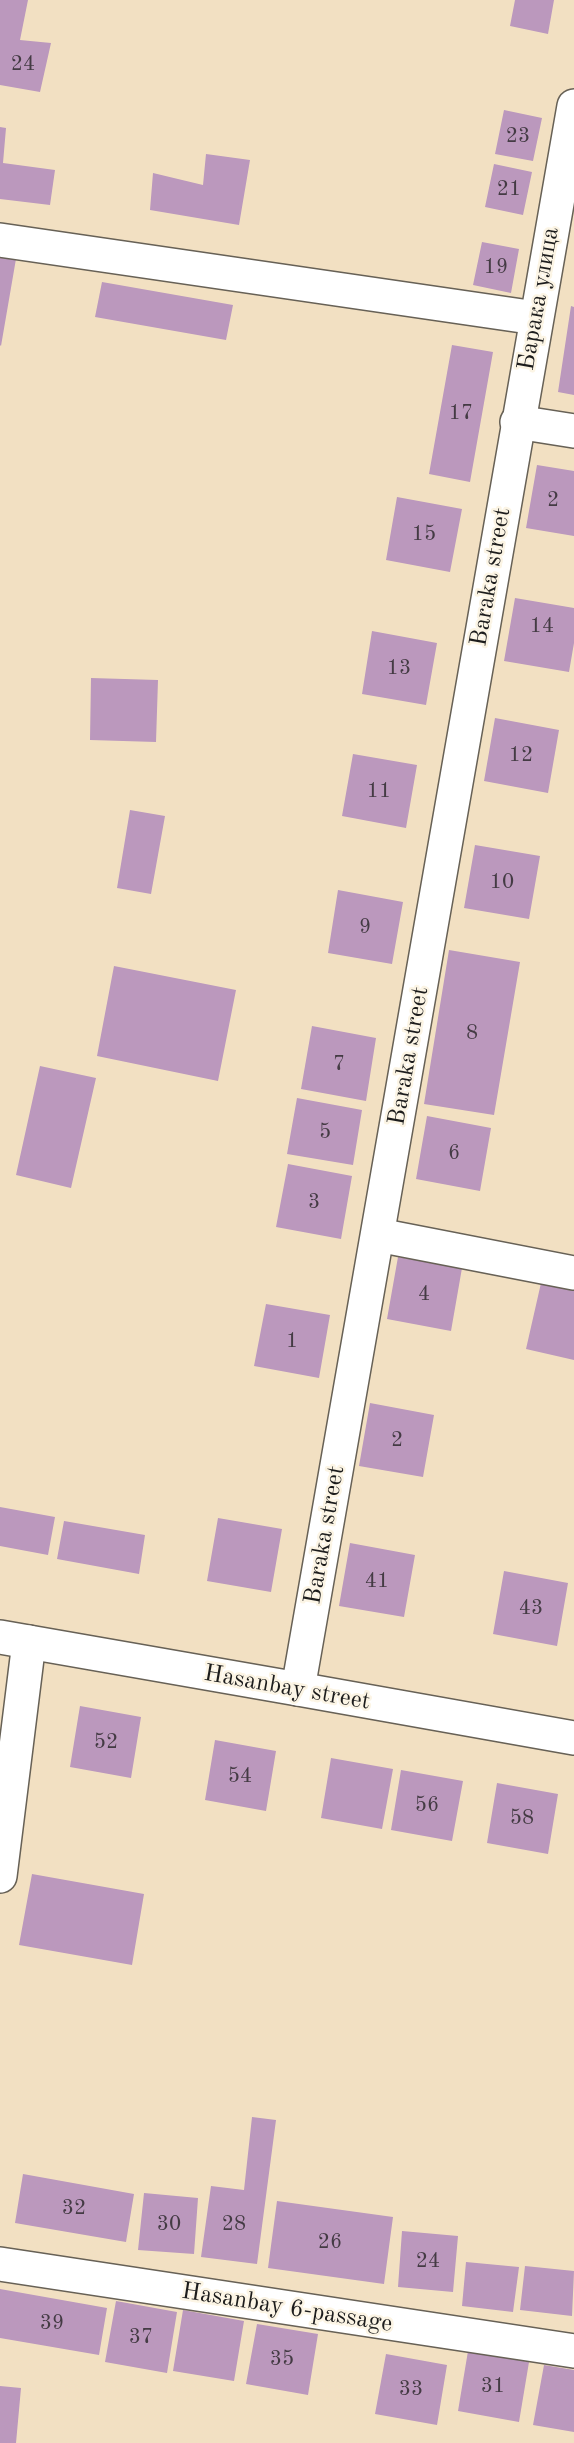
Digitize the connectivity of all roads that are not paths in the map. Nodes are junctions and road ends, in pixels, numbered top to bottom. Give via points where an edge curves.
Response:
1 (574, 106) edge
2 (0, 240) edge
3 (536, 318) junction
4 (517, 422) junction
5 (574, 431) edge
6 (378, 1235) junction
7 (574, 1273) edge
8 (15, 1640) edge
9 (298, 1689) junction
10 (574, 1738) edge
11 (0, 1875) edge
12 (0, 2264) edge
13 (574, 2351) edge

1 - 3 main road, Барака улица
2 - 3 main road
3 - 4 main road, Барака улица
4 - 5 main road
4 - 6 main road, Baraka street
6 - 7 main road
6 - 9 main road, Baraka street
8 - 9 main road, Hasanbay street
8 - 11 main road
9 - 10 main road, Hasanbay street
12 - 13 main road, Hasanbay 6-passage

